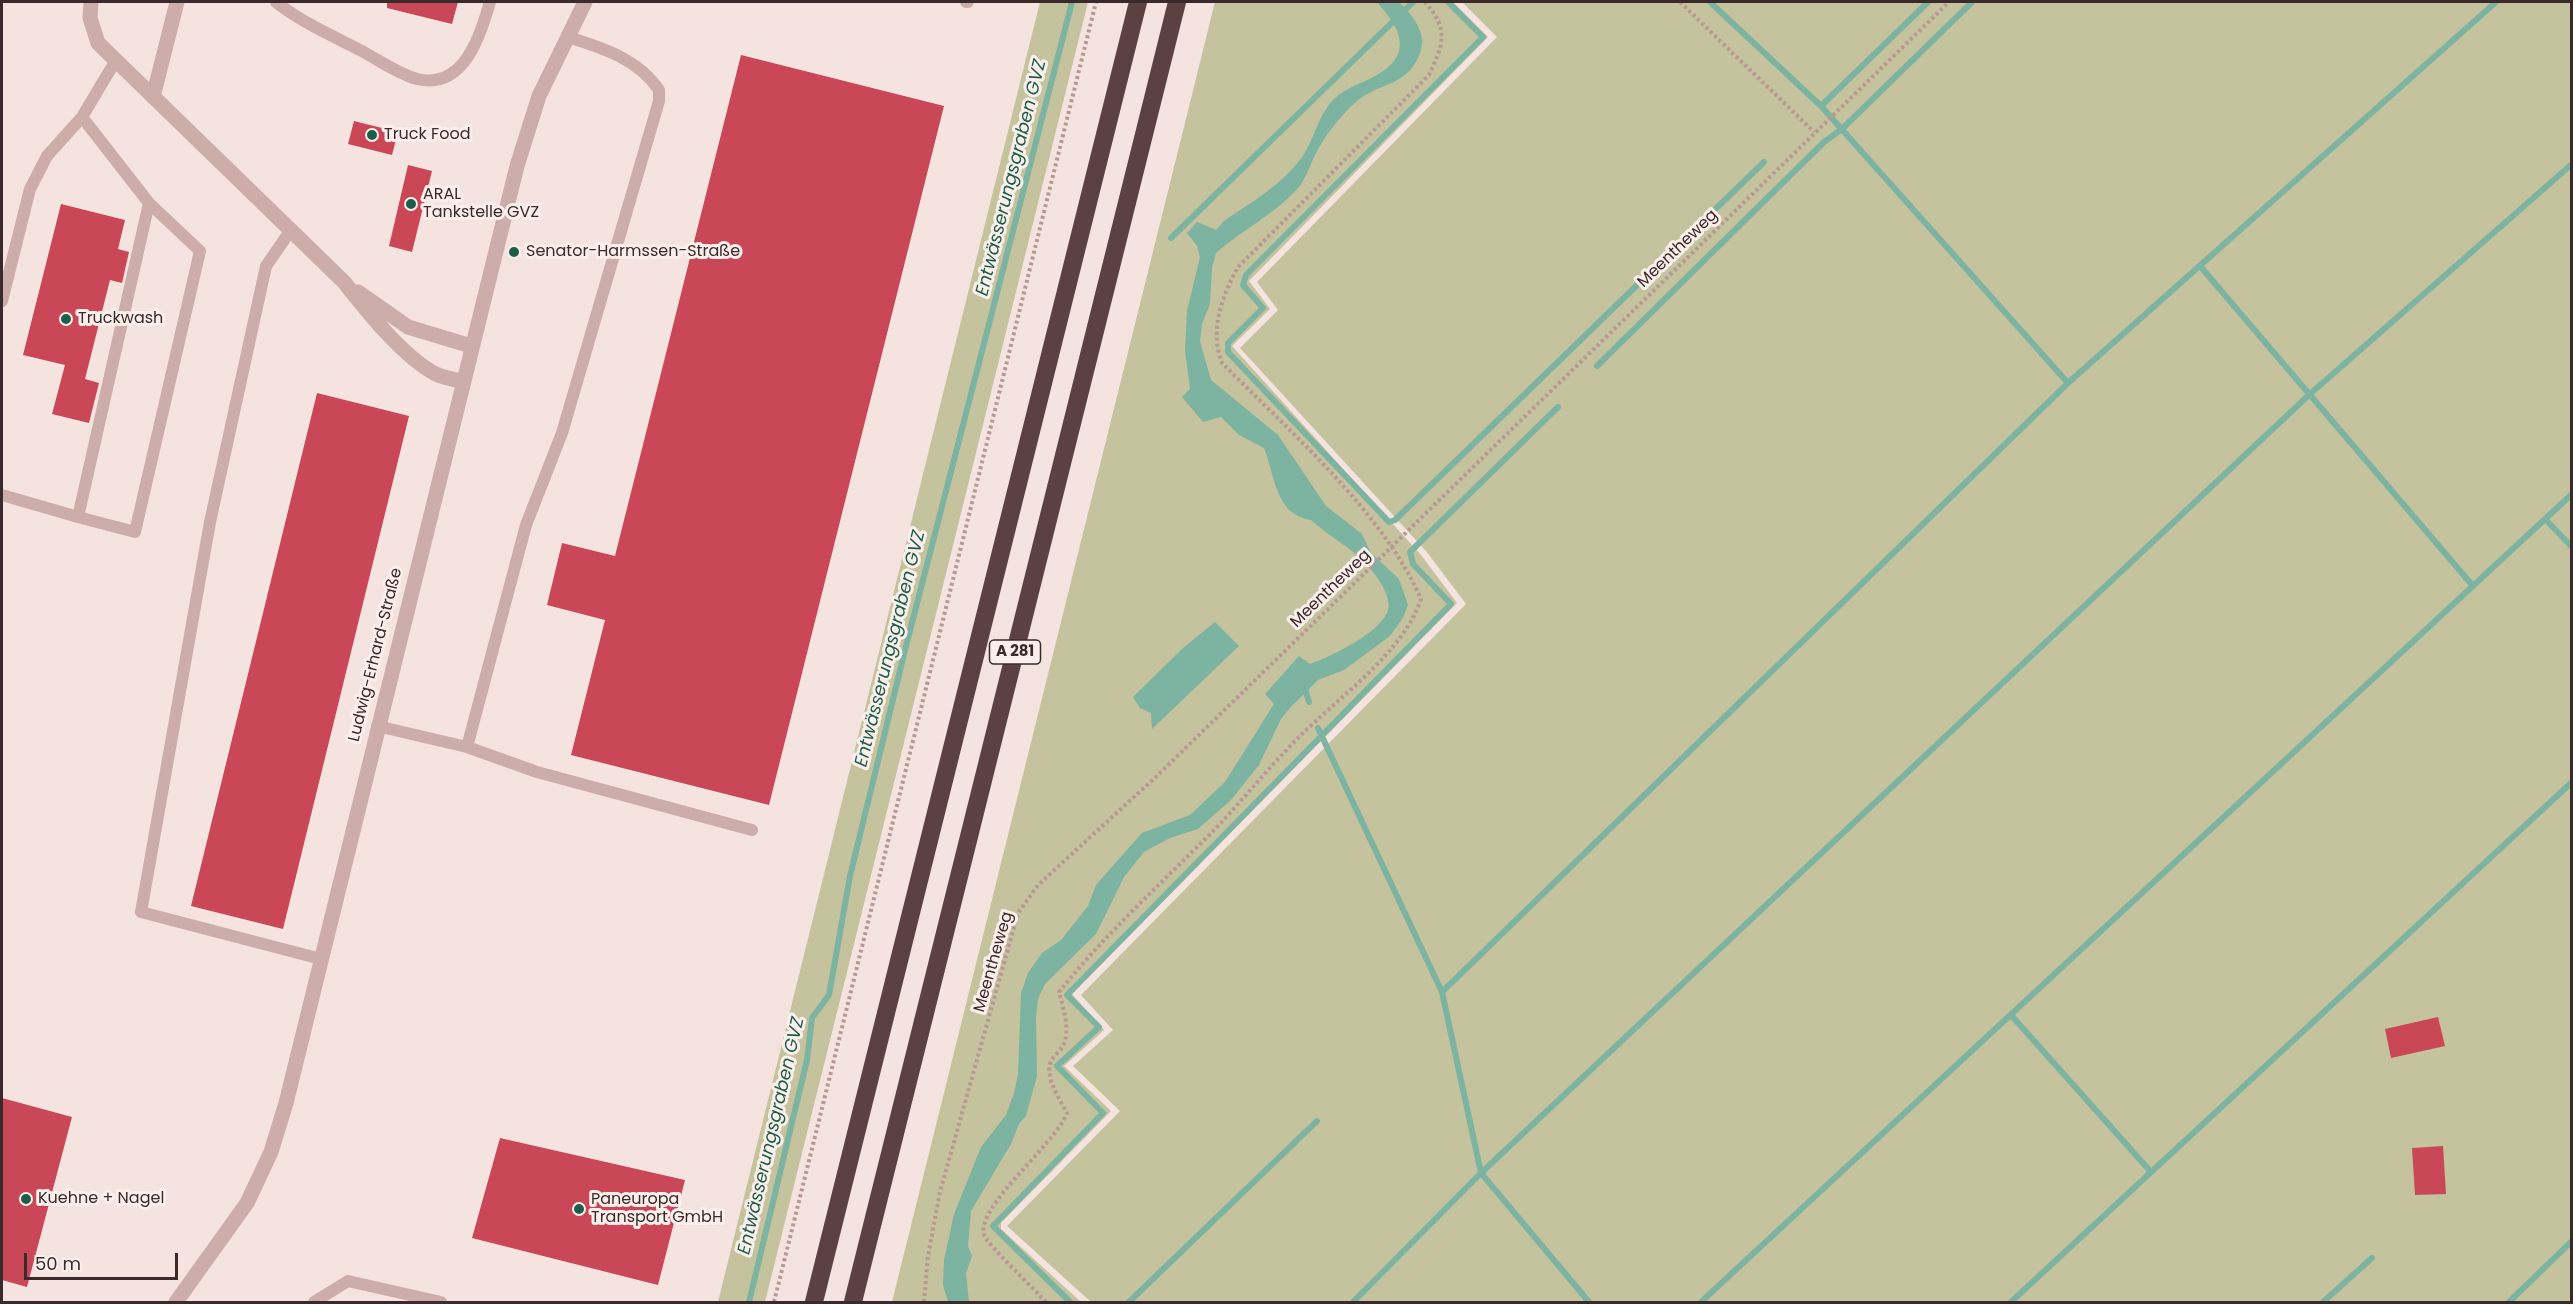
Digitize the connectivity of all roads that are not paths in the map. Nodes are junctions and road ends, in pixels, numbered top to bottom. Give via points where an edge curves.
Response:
1 (91, 2) edge
2 (177, 2) edge
3 (276, 2) edge
4 (490, 2) edge
5 (585, 2) edge
6 (1138, 2) edge
7 (1177, 2) edge
8 (568, 37) junction
9 (116, 60) junction
10 (153, 97) junction
11 (82, 117) junction
12 (149, 203) junction
13 (291, 230) junction
14 (344, 282) junction
15 (2, 301) edge
16 (471, 346) junction
17 (463, 382) junction
18 (2, 495) edge
19 (78, 517) junction
20 (377, 726) junction
21 (467, 747) junction
22 (752, 830) dead end
23 (321, 959) junction
24 (176, 1302) edge
25 (314, 1302) edge
26 (441, 1302) edge
27 (814, 1302) edge
28 (853, 1302) edge

1 - 9 street via 90,18 98,43
2 - 10 street
3 - 4 lane via 315,27 417,79 437,79 459,69 467,60
5 - 8 street, Ludwig-Erhard-Straße
6 - 27 highway, A 281
7 - 28 highway, A 281
8 - 16 street, Ludwig-Erhard-Straße via 539,96 517,166
8 - 21 lane via 606,49 642,69 659,90 659,101 562,433 526,525
9 - 10 street
9 - 11 lane
10 - 13 street
11 - 12 lane
11 - 15 lane via 48,156 30,189
12 - 19 lane
12 - 19 lane via 200,251 195,274 135,532
13 - 14 street
13 - 23 lane via 266,266 210,522 141,912
14 - 16 street via 408,327
14 - 17 street via 367,312 416,361 436,375
16 - 17 street, Ludwig-Erhard-Straße
17 - 20 street, Ludwig-Erhard-Straße
18 - 19 lane
20 - 21 lane
20 - 23 street, Ludwig-Erhard-Straße
21 - 22 lane via 537,772
23 - 24 street, Ludwig-Erhard-Straße via 272,1152 247,1203
25 - 26 lane via 348,1281

